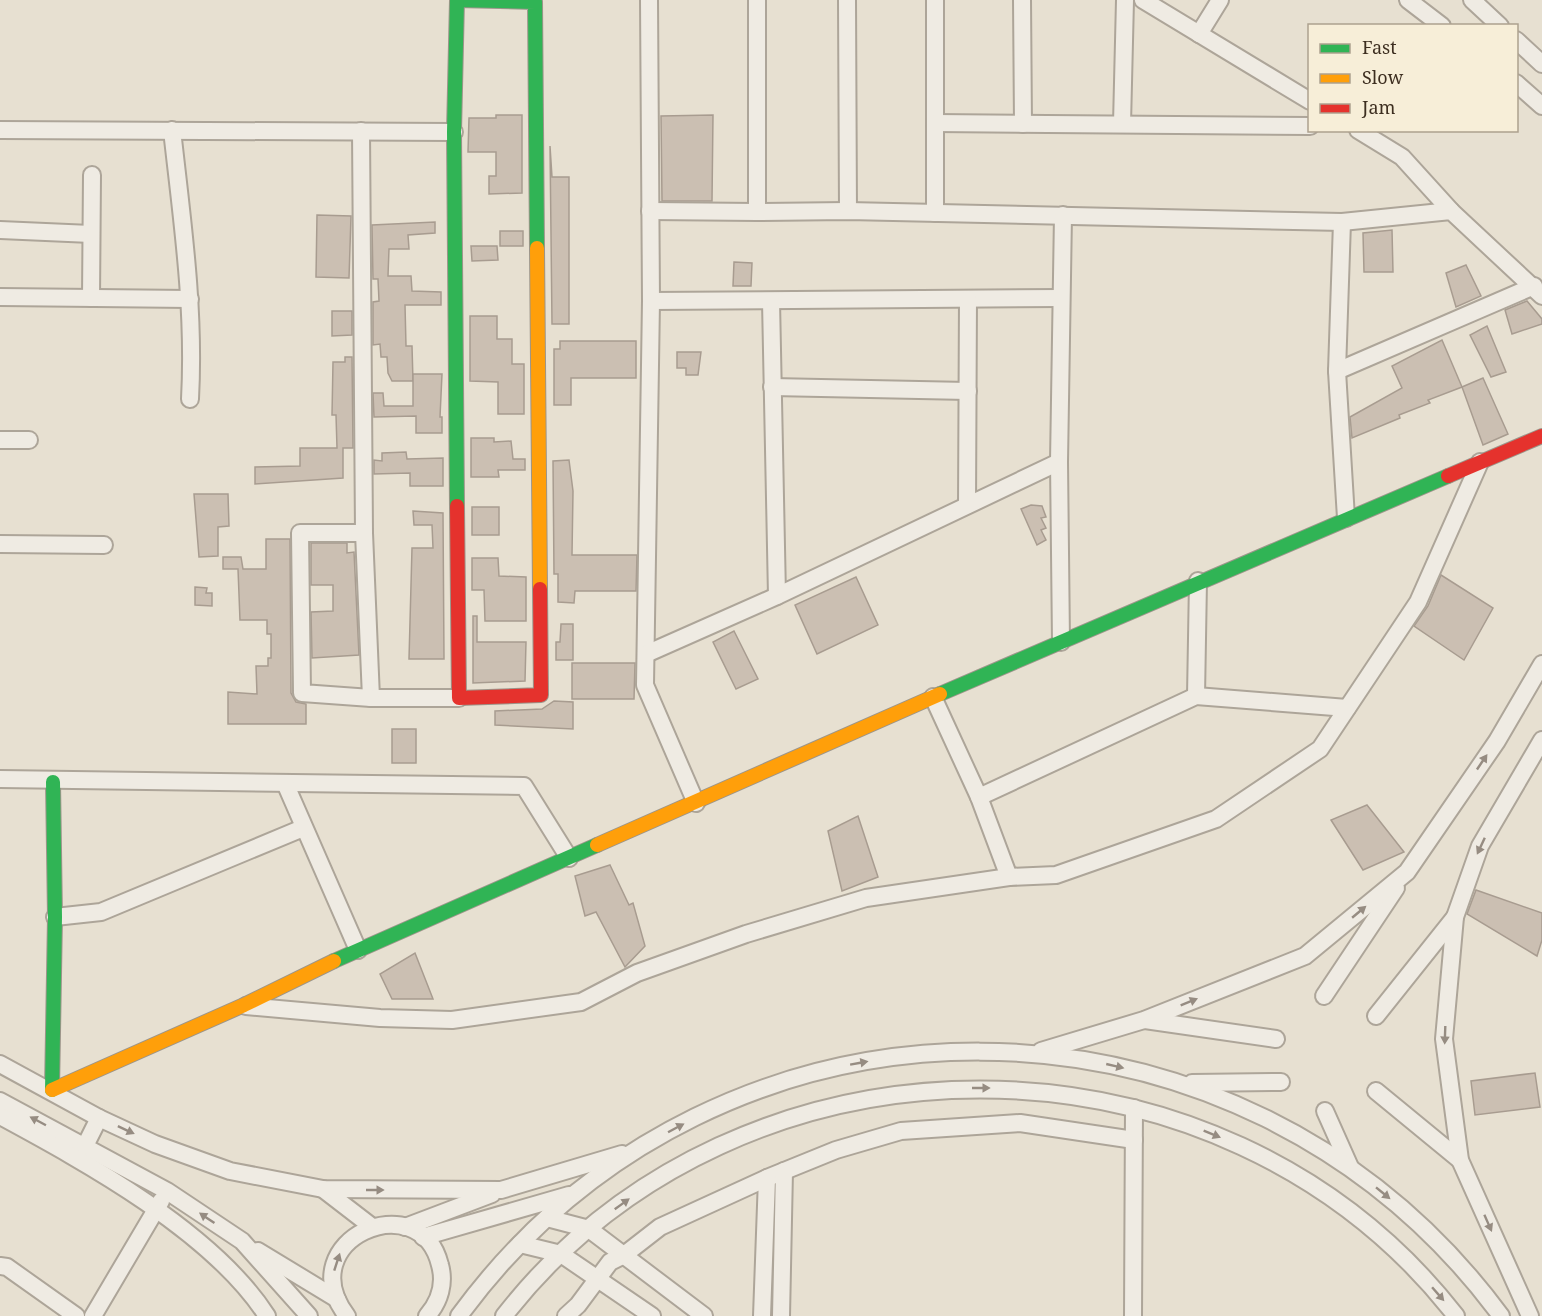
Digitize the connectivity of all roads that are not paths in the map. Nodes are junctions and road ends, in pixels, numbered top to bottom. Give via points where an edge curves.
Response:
1 (649, 0) edge
2 (757, 0) edge
3 (847, 0) edge
4 (935, 0) edge
5 (1022, 0) edge
6 (1125, 0) edge
7 (1143, 0) edge
8 (1220, 0) edge
9 (1407, 0) edge
10 (1472, 0) edge
11 (1439, 24) edge
12 (1498, 24) edge
13 (1199, 34) junction
14 (1518, 42) edge
15 (1542, 64) edge
16 (1518, 84) edge
17 (1308, 100) edge
18 (1542, 106) edge
19 (935, 123) junction
20 (1023, 124) junction
21 (1122, 124) junction
22 (1308, 126) edge
23 (0, 130) edge
24 (172, 130) junction
25 (361, 131) junction
26 (454, 132) junction
27 (1361, 132) edge
28 (92, 175) dead end
29 (650, 211) junction
30 (848, 211) junction
31 (1450, 211) junction
32 (757, 212) junction
33 (935, 213) junction
34 (1063, 215) junction
35 (1342, 222) junction
36 (0, 230) edge
37 (91, 234) junction
38 (1538, 291) edge
39 (0, 297) edge
40 (91, 298) junction
41 (1061, 298) junction
42 (190, 299) junction
43 (968, 299) junction
44 (651, 301) junction
45 (771, 301) junction
46 (1337, 371) junction
47 (772, 387) junction
48 (968, 391) junction
49 (190, 399) dead end
50 (1542, 436) edge
51 (0, 440) edge
52 (29, 440) dead end
53 (1059, 462) junction
54 (1480, 462) junction
55 (967, 505) junction
56 (1346, 518) junction
57 (364, 533) junction
58 (0, 544) edge
59 (104, 545) dead end
60 (1198, 581) junction
61 (777, 596) junction
62 (1061, 642) junction
63 (646, 654) junction
64 (1542, 664) edge
65 (1196, 696) junction
66 (933, 697) junction
67 (371, 698) junction
68 (459, 698) junction
69 (1347, 708) junction
70 (1542, 740) edge
71 (0, 779) edge
72 (53, 782) junction
73 (285, 783) junction
74 (979, 798) junction
75 (696, 803) junction
76 (303, 828) junction
77 (569, 858) junction
78 (1407, 872) junction
79 (1010, 877) junction
80 (55, 917) junction
81 (1455, 917) junction
82 (358, 950) junction
83 (1324, 996) dead end
84 (244, 1005) junction
85 (1376, 1016) dead end
86 (1144, 1020) junction
87 (1276, 1039) dead end
88 (1034, 1053) junction
89 (0, 1064) edge
90 (1182, 1083) junction
91 (1281, 1083) dead end
92 (50, 1091) junction
93 (1376, 1091) dead end
94 (1, 1107) edge
95 (1134, 1108) junction
96 (1325, 1111) dead end
97 (99, 1118) junction
98 (1134, 1140) junction
99 (85, 1146) junction
100 (638, 1150) junction
101 (1460, 1160) junction
102 (1350, 1168) junction
103 (784, 1171) junction
104 (767, 1178) junction
105 (323, 1189) junction
106 (501, 1190) junction
107 (167, 1191) junction
108 (576, 1193) junction
109 (155, 1210) junction
110 (547, 1218) junction
111 (371, 1226) junction
112 (405, 1227) junction
113 (589, 1229) junction
114 (423, 1237) junction
115 (242, 1241) junction
116 (520, 1244) junction
117 (561, 1254) junction
118 (624, 1255) junction
119 (0, 1266) edge
120 (597, 1279) junction
121 (342, 1310) edge
122 (76, 1316) edge
123 (93, 1316) edge
124 (267, 1316) edge
125 (309, 1316) edge
126 (427, 1316) edge
127 (459, 1316) edge
128 (504, 1316) edge
129 (566, 1316) edge
130 (652, 1316) edge
131 (704, 1316) edge
132 (762, 1316) edge
133 (781, 1316) edge
134 (1133, 1316) edge
135 (1456, 1316) edge
136 (1501, 1316) edge
137 (1530, 1316) edge

1 - 29 street
2 - 32 street
3 - 30 street
4 - 19 street
5 - 20 street
6 - 21 street
7 - 13 street
8 - 13 street
9 - 11 street
10 - 12 street
13 - 17 street
14 - 15 street
16 - 18 street
19 - 20 street
19 - 33 street
20 - 21 street
21 - 22 street
23 - 24 street
24 - 25 street
24 - 42 street
25 - 26 street
25 - 57 street
26 - 68 street
26 - 68 street via 457,0 535,2 541,695
27 - 31 street via 1402,157
28 - 37 street
29 - 32 street
29 - 44 street
30 - 32 street
30 - 33 street
31 - 35 street
31 - 38 street
33 - 34 street
34 - 35 street
34 - 41 street
35 - 46 street
36 - 37 street
37 - 40 street
38 - 46 street
39 - 40 street
40 - 42 street
41 - 43 street
41 - 53 street
42 - 49 street
43 - 45 street
43 - 48 street
44 - 45 street
44 - 63 street
45 - 47 street
46 - 56 street
47 - 48 street
47 - 61 street
48 - 55 street
50 - 54 street
51 - 52 street
53 - 55 street
53 - 62 street
54 - 56 street
54 - 69 street via 1418,602
55 - 61 street
56 - 60 street
57 - 67 street
57 - 67 street via 300,533 302,693
58 - 59 street
60 - 62 street
60 - 65 street
61 - 63 street
62 - 66 street
63 - 75 street via 645,685
78 -> 64 street via 1497,741
65 - 69 street
65 - 74 street
66 - 74 street
66 - 75 street
67 - 68 street
69 - 79 street via 1320,749 1216,819 1056,875
70 -> 81 street via 1480,846
71 - 72 street
72 - 73 street
72 - 80 street
73 - 76 street
73 - 77 street via 524,786
74 - 79 street
75 - 77 street
76 - 80 street via 101,912
76 - 82 street
77 - 82 street
78 - 83 street
86 -> 78 street via 1305,956
79 - 84 street via 866,898 746,934 637,973 581,1002 452,1020
80 - 92 street
81 - 85 street
81 -> 101 street via 1444,1040
82 - 84 street
84 - 92 street
86 - 87 street
86 - 88 street
88 -> 90 street via 1109,1064
100 -> 88 street via 738,1098 819,1072 921,1054
89 - 92 street
90 - 91 street
90 - 102 street via 1261,1115
92 - 97 street
93 - 101 street
99 -> 94 street
94 - 109 street
95 - 98 street
113 -> 95 street via 649,1185 714,1149 783,1120 855,1101 929,1090 1003,1088 1077,1095
95 -> 135 street via 1218,1136 1316,1188 1395,1251
96 - 102 street
97 - 99 street
97 -> 105 street via 155,1144 230,1171
98 - 103 street via 1020,1123 901,1131 836,1150
98 - 134 street
99 - 107 street
100 - 106 street
100 - 108 street
101 -> 137 street
102 -> 136 street via 1437,1241
103 - 104 street
103 - 133 street
104 - 118 street via 660,1227
104 - 132 street
105 -> 106 street
105 - 111 street
106 - 112 street
107 - 109 street
115 -> 107 street
108 - 110 street
108 - 114 street
109 - 123 street
109 - 124 street via 214,1256 254,1295
110 - 113 street
110 - 116 street
111 - 112 street
121 -> 111 street via 333,1278 338,1256 352,1238
112 - 114 street
113 - 117 street
113 - 118 street
114 - 126 street via 436,1253 442,1272 440,1293
115 - 121 street
115 - 125 street
116 - 117 street
116 - 127 street
117 - 120 street
117 - 128 street
118 - 120 street via 610,1262
118 - 131 street
119 - 122 street via 7,1267
120 - 129 street
120 - 130 street

